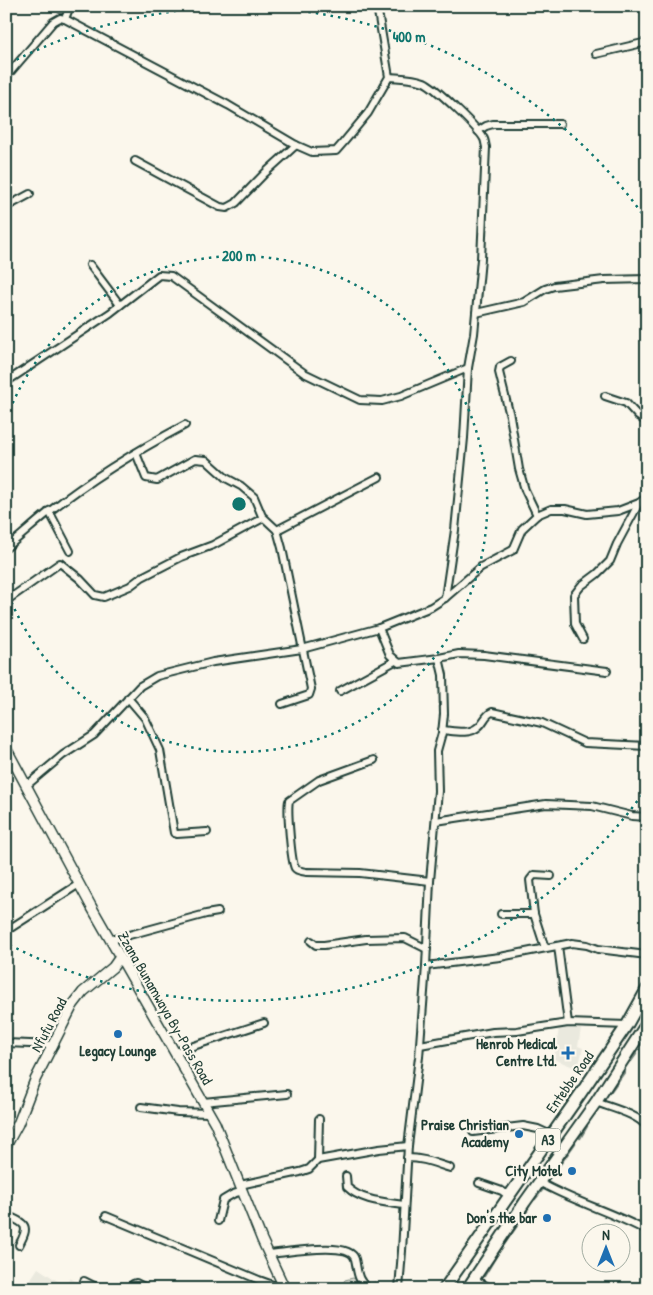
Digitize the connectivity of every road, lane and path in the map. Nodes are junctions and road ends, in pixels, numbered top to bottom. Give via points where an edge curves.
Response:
1 (70, 6) edge
2 (377, 6) edge
3 (66, 19) junction
4 (647, 42) edge
5 (596, 54) dead end
6 (6, 77) edge
7 (389, 77) junction
8 (560, 124) dead end
9 (478, 131) junction
10 (296, 145) junction
11 (135, 161) dead end
12 (30, 194) dead end
13 (6, 207) edge
14 (90, 265) dead end
15 (647, 279) edge
16 (120, 305) junction
17 (476, 313) junction
18 (511, 361) dead end
19 (468, 368) junction
20 (6, 382) edge
21 (605, 396) dead end
22 (647, 422) edge
23 (185, 425) dead end
24 (136, 453) junction
25 (379, 477) dead end
26 (647, 496) edge
27 (639, 503) junction
28 (49, 511) junction
29 (537, 515) junction
30 (263, 518) junction
31 (277, 530) junction
32 (6, 548) edge
33 (70, 551) dead end
34 (446, 598) junction
35 (6, 601) edge
36 (379, 628) junction
37 (583, 639) dead end
38 (302, 648) junction
39 (439, 658) junction
40 (395, 661) junction
41 (607, 671) dead end
42 (340, 691) dead end
43 (128, 698) junction
44 (282, 704) dead end
45 (442, 730) junction
46 (647, 746) edge
47 (7, 751) edge
48 (374, 760) dead end
49 (26, 786) junction
50 (647, 817) edge
51 (436, 821) junction
52 (207, 832) dead end
53 (550, 876) dead end
54 (430, 881) junction
55 (79, 884) junction
56 (218, 912) dead end
57 (501, 914) dead end
58 (534, 914) junction
59 (6, 931) edge
60 (111, 940) junction
61 (310, 941) dead end
62 (558, 946) junction
63 (545, 948) junction
64 (427, 949) junction
65 (647, 956) edge
66 (120, 957) junction
67 (426, 966) junction
68 (647, 989) edge
69 (647, 1022) edge
70 (264, 1023) dead end
71 (568, 1023) junction
72 (627, 1025) junction
73 (7, 1045) edge
74 (54, 1045) junction
75 (420, 1045) junction
76 (175, 1052) junction
77 (287, 1094) dead end
78 (203, 1102) junction
79 (596, 1102) junction
80 (141, 1107) dead end
81 (209, 1113) junction
82 (319, 1119) dead end
83 (647, 1127) edge
84 (473, 1132) dead end
85 (551, 1136) junction
86 (6, 1146) edge
87 (408, 1146) junction
88 (407, 1158) junction
89 (318, 1160) junction
90 (450, 1168) dead end
91 (346, 1176) dead end
92 (540, 1182) junction
93 (479, 1183) dead end
94 (241, 1188) junction
95 (509, 1196) junction
96 (404, 1204) junction
97 (6, 1215) edge
98 (106, 1216) dead end
99 (218, 1221) dead end
100 (647, 1231) edge
101 (19, 1245) dead end
102 (269, 1254) junction
103 (474, 1279) junction
104 (84, 1281) dead end
105 (100, 1289) edge
106 (129, 1289) edge
107 (148, 1289) edge
108 (285, 1289) edge
109 (370, 1289) edge
110 (399, 1289) edge
111 (444, 1289) edge
112 (467, 1289) edge
113 (492, 1289) edge

1 - 3 street
2 - 7 street
3 - 6 street via 53,22
3 - 10 street
4 - 5 street
7 - 9 street via 416,80 436,89
7 - 10 street via 368,113 336,150 312,152
8 - 9 street via 493,124
9 - 17 street via 484,140 486,158
10 - 11 street via 227,208
12 - 13 street
14 - 16 street
15 - 17 street via 554,286 524,302
16 - 19 street via 160,275 170,276 304,373 360,400 382,401 401,396
16 - 20 street
17 - 19 street
18 - 29 street via 502,365 499,372 519,469
19 - 34 street via 464,438
21 - 22 street via 626,402
23 - 24 street
24 - 28 street
24 - 30 street via 146,478 150,480 157,480 195,459 206,460 254,497
25 - 31 street
26 - 27 street
27 - 29 street via 618,511 587,514 551,510
27 - 37 street via 610,561 574,595 575,624
28 - 32 street
28 - 33 street
29 - 34 street via 522,529 513,550 481,567
30 - 31 street
30 - 35 street via 104,597 95,595 60,563
31 - 38 street
34 - 36 street
36 - 38 street
36 - 40 street
38 - 43 street via 213,662 157,676
38 - 44 street via 311,692
39 - 40 street via 405,664
39 - 41 street via 459,654 484,655
39 - 45 street via 443,674
40 - 42 street
43 - 49 street via 94,734
43 - 52 street via 145,718 160,750 174,833
45 - 46 street via 469,732 492,712 542,723 584,743
45 - 51 street via 438,751
47 - 49 street, Zzana Bunamwaya By-Pass Road
48 - 54 street via 319,780 289,801 295,868 306,872 360,873
49 - 55 street, Zzana Bunamwaya By-Pass Road
50 - 51 street via 592,806 546,804
51 - 54 street
53 - 58 street via 531,876
54 - 64 street
55 - 59 street
55 - 60 street, Zzana Bunamwaya By-Pass Road
56 - 60 street
57 - 58 street
58 - 63 street
60 - 66 street, Zzana Bunamwaya By-Pass Road
61 - 64 street via 324,945 405,938
62 - 63 street
62 - 65 street via 572,943
62 - 71 street
63 - 67 street
64 - 67 street
66 - 74 street, Nfufu Road via 83,992
66 - 76 street, Zzana Bunamwaya By-Pass Road
67 - 75 street
68 - 72 main road, Entebbe Road / A3
69 - 79 main road, Entebbe Road / A3
70 - 76 street
71 - 72 street
71 - 75 street
72 - 85 main road, Entebbe Road / A3
73 - 74 street
74 - 86 street, Nfufu Road
75 - 87 street
76 - 78 street, Zzana Bunamwaya By-Pass Road
77 - 78 street
78 - 81 street, Zzana Bunamwaya By-Pass Road
79 - 83 street via 640,1120
79 - 92 main road, Entebbe Road / A3
80 - 81 street
81 - 94 street, Zzana Bunamwaya By-Pass Road
82 - 89 street
84 - 85 street via 523,1126
85 - 95 main road, Entebbe Road / A3
87 - 88 street
87 - 89 street
88 - 90 street via 430,1160
88 - 96 street
89 - 94 street via 300,1172
91 - 96 street via 347,1187 352,1192 378,1201
92 - 100 street
92 - 103 main road, Entebbe Road / A3
93 - 95 street
94 - 99 street via 224,1200
94 - 102 street, Zzana Bunamwaya By-Pass Road
95 - 111 main road, Entebbe Road / A3
96 - 110 street
97 - 101 street via 25,1227 26,1232
98 - 108 street
102 - 108 street, Zzana Bunamwaya By-Pass Road
102 - 109 street via 335,1248 350,1252 355,1256 357,1275
103 - 112 main road, Entebbe Road / A3
103 - 113 street
104 - 105 street
106 - 107 street via 136,1283

